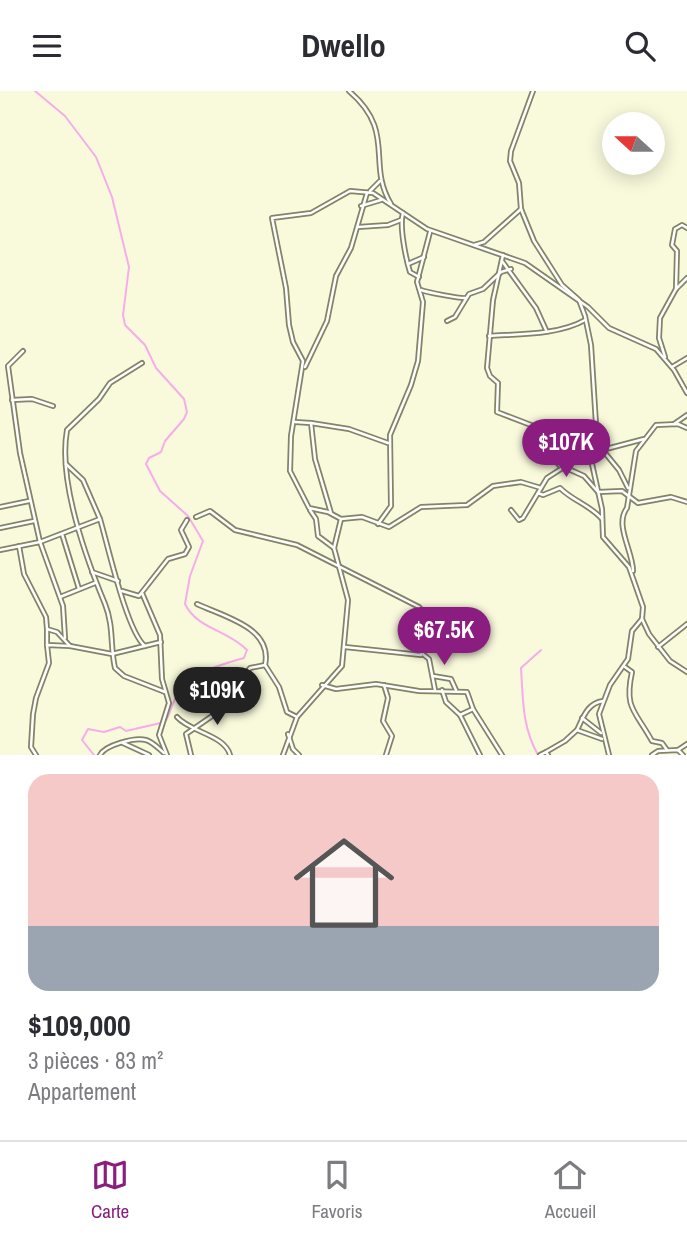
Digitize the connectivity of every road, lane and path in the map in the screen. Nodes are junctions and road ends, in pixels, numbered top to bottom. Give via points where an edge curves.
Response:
1 (349, 91) edge
2 (533, 91) edge
3 (381, 178) junction
4 (368, 192) junction
5 (382, 200) junction
6 (361, 206) junction
7 (393, 206) junction
8 (521, 209) junction
9 (403, 213) junction
10 (401, 220) junction
11 (358, 227) junction
12 (687, 227) edge
13 (430, 231) junction
14 (474, 245) junction
15 (503, 255) junction
16 (424, 257) junction
17 (502, 261) junction
18 (408, 264) junction
19 (511, 269) junction
20 (419, 277) junction
21 (497, 277) junction
22 (687, 278) edge
23 (418, 288) junction
24 (676, 289) junction
25 (466, 297) junction
26 (580, 302) junction
27 (586, 319) junction
28 (447, 321) dead end
29 (545, 330) junction
30 (489, 335) junction
31 (23, 351) dead end
32 (687, 358) edge
33 (665, 359) junction
34 (142, 363) dead end
35 (672, 367) junction
36 (303, 370) junction
37 (686, 385) edge
38 (687, 393) edge
39 (12, 400) junction
40 (53, 406) dead end
41 (687, 415) edge
42 (293, 422) junction
43 (310, 423) junction
44 (674, 424) junction
45 (687, 428) edge
46 (592, 437) junction
47 (644, 439) junction
48 (389, 444) junction
49 (602, 451) junction
50 (590, 459) junction
51 (65, 464) junction
52 (561, 467) junction
53 (541, 488) junction
54 (628, 488) junction
55 (596, 490) junction
56 (538, 493) junction
57 (627, 494) junction
58 (29, 501) junction
59 (687, 502) edge
60 (0, 507) edge
61 (309, 508) junction
62 (511, 510) dead end
63 (331, 513) junction
64 (196, 517) dead end
65 (341, 519) junction
66 (100, 520) junction
67 (187, 520) dead end
68 (603, 520) junction
69 (34, 521) junction
70 (378, 524) junction
71 (80, 526) junction
72 (0, 529) edge
73 (62, 534) junction
74 (40, 542) junction
75 (19, 546) junction
76 (334, 548) junction
77 (0, 550) edge
78 (337, 564) junction
79 (92, 572) junction
80 (632, 575) junction
81 (118, 582) junction
82 (95, 583) junction
83 (79, 589) junction
84 (122, 591) junction
85 (142, 593) junction
86 (60, 597) junction
87 (197, 604) dead end
88 (642, 619) junction
89 (687, 624) edge
90 (47, 629) junction
91 (65, 638) junction
92 (161, 642) junction
93 (47, 645) junction
94 (70, 646) junction
95 (145, 646) junction
96 (345, 647) junction
97 (658, 647) junction
98 (111, 654) junction
99 (421, 655) junction
100 (265, 665) junction
101 (625, 667) junction
102 (687, 671) edge
103 (433, 676) junction
104 (322, 685) junction
105 (384, 685) junction
106 (435, 690) junction
107 (442, 690) junction
108 (456, 690) junction
109 (165, 692) junction
110 (603, 701) junction
111 (473, 709) junction
112 (460, 715) junction
113 (177, 717) dead end
114 (297, 717) junction
115 (582, 718) junction
116 (191, 729) junction
117 (577, 730) junction
118 (602, 733) junction
119 (288, 734) junction
120 (604, 742) junction
121 (123, 743) junction
122 (687, 744) edge
123 (667, 750) junction
124 (678, 750) junction
125 (547, 753) edge
126 (36, 755) edge
127 (100, 755) edge
128 (149, 755) edge
129 (166, 755) edge
130 (191, 755) edge
131 (230, 755) edge
132 (283, 755) edge
133 (299, 755) edge
134 (386, 755) edge
135 (480, 755) edge
136 (502, 755) edge
137 (540, 755) edge
138 (609, 755) edge
139 (652, 755) edge
140 (683, 755) edge

1 - 3 street via 377,128
2 - 8 street via 510,158 519,179
3 - 4 street
3 - 7 street
4 - 5 street
4 - 6 street
4 - 36 street via 350,191 304,215 272,218 289,325
5 - 6 street
5 - 7 street
6 - 11 street
7 - 9 street
8 - 14 street via 484,242
8 - 26 street via 556,276
9 - 10 street
9 - 13 street
10 - 11 street
10 - 18 street
11 - 36 street via 336,276 325,325
12 - 24 street via 675,229 672,238 677,251
13 - 14 street
13 - 16 street
14 - 15 street
15 - 17 street
15 - 26 street via 525,263
16 - 18 street
16 - 20 street
17 - 19 street
17 - 21 street
18 - 20 street
19 - 21 street
19 - 29 street
20 - 23 street
21 - 25 street
21 - 30 street
22 - 24 street
23 - 25 street
23 - 48 street via 423,302 418,362
24 - 33 street via 660,316 659,338
25 - 28 street via 455,317
26 - 27 street
26 - 33 street via 609,328 654,348
27 - 29 street via 571,327
27 - 46 street via 594,382 596,424
29 - 30 street
30 - 52 street via 487,369 498,383 497,413 531,425
31 - 39 street via 8,364
32 - 35 street
33 - 35 street
34 - 51 street via 110,383 67,431
35 - 37 street
36 - 42 street
37 - 38 street
39 - 40 street via 32,399
39 - 58 street
41 - 44 street
42 - 43 street
42 - 61 street via 290,471
43 - 48 street via 349,429
43 - 63 street via 315,461
44 - 45 street
44 - 47 street via 656,425
46 - 49 street
46 - 50 street
47 - 49 street
47 - 54 street via 636,451
48 - 70 street via 391,506
49 - 50 street
49 - 54 street via 620,470
50 - 55 street
51 - 66 street via 83,480
51 - 71 street
52 - 53 street
52 - 55 street via 584,476
53 - 56 street
53 - 70 street via 521,482 493,486 467,505 421,507 390,527
54 - 57 street
55 - 57 street
55 - 68 street
56 - 62 street via 521,520
56 - 68 street via 560,488
57 - 59 street via 638,503 671,497
57 - 80 street via 623,531 633,561
58 - 60 street
58 - 69 street
61 - 63 street
61 - 76 street via 318,536
63 - 65 street
64 - 78 street via 210,511 234,530 294,543
65 - 70 street via 359,517
65 - 76 street
66 - 71 street
66 - 81 street
67 - 85 street via 181,530 188,551 168,559
68 - 80 street via 605,541 627,563
69 - 72 street
69 - 74 street
71 - 73 street
71 - 79 street
73 - 74 street
73 - 83 street
74 - 75 street
74 - 86 street
75 - 77 street
75 - 90 street via 24,574 46,617
76 - 78 street
78 - 96 street via 348,600
78 - 99 street via 421,609 427,616 421,631
79 - 81 street
79 - 82 street
80 - 88 street via 643,607
81 - 84 street
82 - 83 street
82 - 98 street via 113,635
83 - 86 street
84 - 85 street via 137,597
84 - 95 street via 137,638
85 - 92 street
86 - 91 street
87 - 100 street via 253,631 266,647
88 - 97 street
88 - 101 street via 631,633
89 - 97 street
90 - 91 street
90 - 93 street
91 - 94 street
92 - 95 street
92 - 109 street
93 - 94 street
93 - 126 street via 49,661 33,714 31,747
94 - 98 street
95 - 98 street
96 - 99 street
96 - 104 street via 341,668
97 - 102 street
98 - 109 street via 118,673
99 - 103 street via 429,659
100 - 114 street via 287,712
100 - 116 street via 250,668 215,714
101 - 110 street
101 - 123 street via 632,672 627,699 631,710 653,742 662,743
103 - 106 street
103 - 108 street via 451,679
104 - 105 street via 336,689
104 - 114 street
105 - 106 street
105 - 134 street via 388,698 383,721 392,736
106 - 107 street
107 - 108 street
107 - 112 street via 446,702
108 - 111 street via 468,693
109 - 129 street via 169,703 158,732
110 - 115 street
110 - 118 street
111 - 112 street
111 - 136 street
112 - 135 street
113 - 116 street
114 - 119 street
115 - 117 street
115 - 118 street
116 - 130 street via 185,738
116 - 131 street via 219,741
117 - 120 street
117 - 125 street
118 - 120 street
119 - 132 street
119 - 133 street
120 - 138 street
121 - 127 street
121 - 128 street
121 - 129 street via 148,740
122 - 124 street
123 - 124 street
123 - 139 street
124 - 140 street
125 - 137 street

